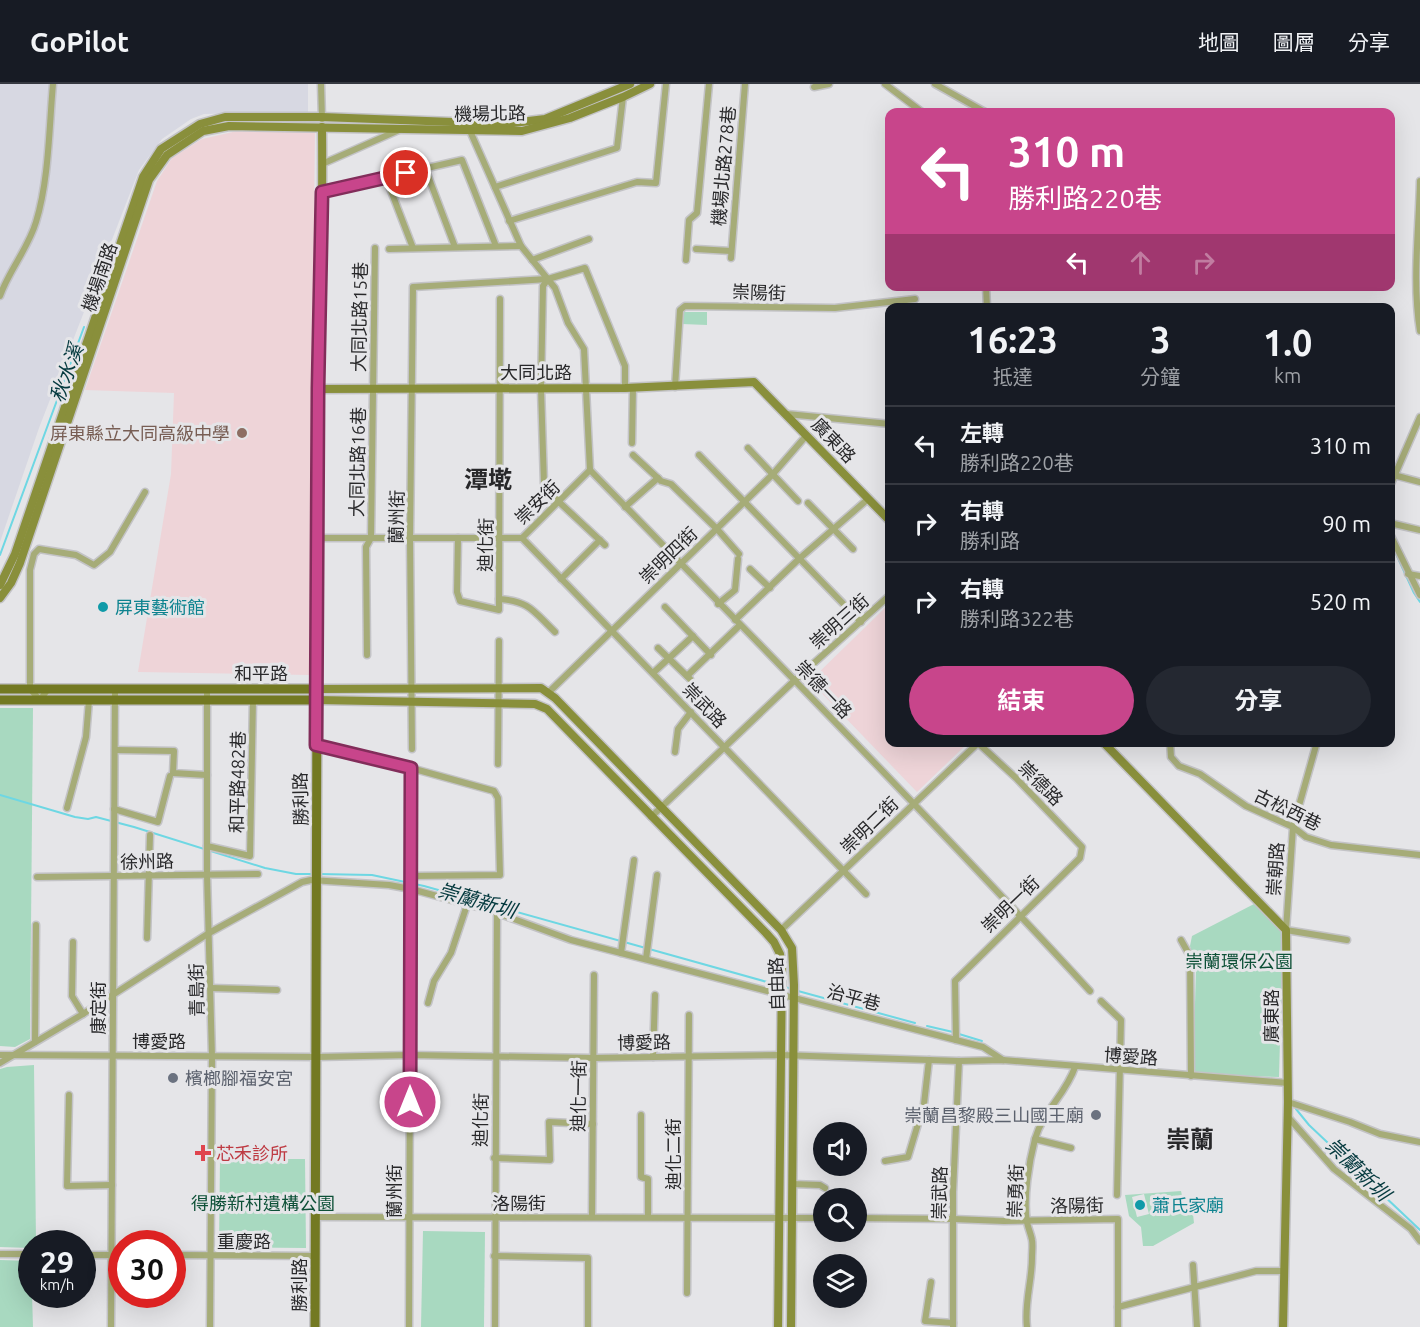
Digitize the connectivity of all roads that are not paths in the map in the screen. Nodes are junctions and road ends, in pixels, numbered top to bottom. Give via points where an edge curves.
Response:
1 (53, 84) edge
2 (321, 84) edge
3 (630, 84) edge
4 (650, 84) edge
5 (666, 84) edge
6 (710, 84) edge
7 (745, 84) edge
8 (829, 84) edge
9 (885, 84) edge
10 (935, 84) edge
11 (814, 87) dead end
12 (623, 97) junction
13 (917, 108) edge
14 (978, 108) edge
15 (321, 117) junction
16 (403, 124) junction
17 (322, 127) junction
18 (470, 131) junction
19 (322, 164) junction
20 (425, 168) junction
21 (386, 178) junction
22 (1420, 181) edge
23 (495, 187) junction
24 (322, 192) junction
25 (509, 221) junction
26 (1419, 232) edge
27 (589, 239) dead end
28 (496, 246) junction
29 (520, 246) junction
30 (455, 247) junction
31 (375, 248) dead end
32 (413, 248) junction
33 (389, 249) dead end
34 (696, 249) dead end
35 (532, 260) junction
36 (686, 260) dead end
37 (548, 279) junction
38 (0, 296) edge
39 (915, 299) dead end
40 (500, 300) dead end
41 (1420, 331) edge
42 (754, 382) joint
43 (675, 387) junction
44 (374, 388) junction
45 (499, 388) junction
46 (587, 388) junction
47 (629, 388) junction
48 (318, 389) junction
49 (413, 389) junction
50 (541, 389) junction
51 (787, 414) junction
52 (1420, 417) edge
53 (885, 424) edge
54 (806, 436) junction
55 (632, 443) dead end
56 (748, 448) dead end
57 (633, 455) dead end
58 (699, 455) dead end
59 (590, 470) junction
60 (1395, 471) edge
61 (773, 474) junction
62 (1395, 476) edge
63 (658, 478) junction
64 (1420, 482) edge
65 (145, 492) dead end
66 (868, 499) junction
67 (744, 501) junction
68 (798, 501) dead end
69 (559, 502) junction
70 (808, 503) dead end
71 (625, 507) junction
72 (885, 516) edge
73 (1395, 524) edge
74 (717, 529) junction
75 (833, 529) junction
76 (1420, 530) edge
77 (500, 537) junction
78 (317, 538) junction
79 (371, 538) junction
80 (410, 538) junction
81 (458, 538) junction
82 (522, 538) junction
83 (1395, 545) edge
84 (853, 549) dead end
85 (800, 558) junction
86 (680, 563) junction
87 (750, 569) dead end
88 (1408, 574) junction
89 (1420, 576) edge
90 (561, 579) junction
91 (0, 585) edge
92 (770, 588) junction
93 (1420, 595) edge
94 (0, 598) edge
95 (499, 599) junction
96 (885, 600) edge
97 (718, 604) junction
98 (665, 608) dead end
99 (735, 620) junction
100 (861, 622) junction
101 (740, 625) junction
102 (611, 631) junction
103 (555, 632) dead end
104 (693, 636) junction
105 (499, 641) dead end
106 (658, 648) dead end
107 (367, 655) dead end
108 (711, 655) junction
109 (668, 657) junction
110 (652, 673) junction
111 (795, 680) junction
112 (412, 687) junction
113 (498, 687) junction
114 (0, 689) edge
115 (30, 689) junction
116 (48, 689) junction
117 (115, 689) junction
118 (207, 689) junction
119 (317, 689) junction
120 (552, 696) junction
121 (207, 699) junction
122 (0, 700) edge
123 (40, 700) junction
124 (89, 700) junction
125 (115, 700) junction
126 (254, 700) junction
127 (317, 700) junction
128 (412, 703) junction
129 (499, 703) junction
130 (547, 709) joint
131 (691, 712) junction
132 (316, 745) junction
133 (973, 747) edge
134 (983, 747) edge
135 (1108, 747) edge
136 (1170, 747) edge
137 (1316, 747) edge
138 (726, 748) junction
139 (412, 749) dead end
140 (114, 750) junction
141 (675, 752) dead end
142 (498, 764) dead end
143 (411, 768) junction
144 (207, 775) junction
145 (170, 776) dead end
146 (914, 803) junction
147 (68, 808) dead end
148 (661, 808) junction
149 (114, 809) junction
150 (651, 817) junction
151 (1293, 827) junction
152 (150, 835) dead end
153 (1082, 847) joint
154 (207, 850) junction
155 (1420, 855) edge
156 (634, 860) dead end
157 (844, 870) junction
158 (258, 874) dead end
159 (657, 874) dead end
160 (207, 875) junction
161 (149, 876) junction
162 (318, 876) junction
163 (37, 877) dead end
164 (114, 877) junction
165 (411, 883) junction
166 (866, 894) dead end
167 (467, 904) junction
168 (497, 913) junction
169 (1020, 915) junction
170 (36, 925) dead end
171 (781, 930) junction
172 (1286, 930) junction
173 (209, 933) junction
174 (147, 938) dead end
175 (1181, 940) dead end
176 (1347, 940) dead end
177 (73, 942) dead end
178 (622, 946) junction
179 (647, 952) junction
180 (594, 975) dead end
181 (211, 988) junction
182 (781, 988) junction
183 (277, 990) dead end
184 (794, 991) junction
185 (1090, 991) dead end
186 (113, 995) junction
187 (655, 995) dead end
188 (1101, 1001) dead end
189 (428, 1003) dead end
190 (83, 1014) junction
191 (689, 1016) dead end
192 (956, 1038) junction
193 (35, 1042) junction
194 (0, 1055) edge
195 (14, 1055) junction
196 (410, 1055) junction
197 (780, 1055) junction
198 (793, 1055) junction
199 (112, 1056) junction
200 (653, 1056) junction
201 (688, 1056) junction
202 (212, 1057) junction
203 (496, 1057) junction
204 (317, 1058) junction
205 (593, 1058) junction
206 (928, 1060) junction
207 (1003, 1060) junction
208 (959, 1061) junction
209 (0, 1063) edge
210 (1075, 1067) junction
211 (1119, 1071) junction
212 (1191, 1076) junction
213 (1288, 1083) junction
214 (69, 1095) dead end
215 (1288, 1102) junction
216 (641, 1115) dead end
217 (1288, 1117) junction
218 (592, 1124) junction
219 (1035, 1139) junction
220 (1420, 1142) edge
221 (1071, 1148) dead end
222 (495, 1158) junction
223 (885, 1161) dead end
224 (792, 1184) junction
225 (112, 1185) junction
226 (825, 1188) dead end
227 (1117, 1196) dead end
228 (316, 1217) junction
229 (592, 1217) junction
230 (648, 1217) junction
231 (688, 1217) junction
232 (494, 1218) junction
233 (779, 1218) junction
234 (792, 1218) junction
235 (813, 1218) edge
236 (867, 1218) edge
237 (410, 1219) junction
238 (953, 1219) junction
239 (1027, 1221) junction
240 (112, 1230) edge
241 (1420, 1241) edge
242 (0, 1254) edge
243 (18, 1254) edge
244 (186, 1255) edge
245 (210, 1255) junction
246 (316, 1256) junction
247 (494, 1256) junction
248 (1193, 1265) dead end
249 (1284, 1271) junction
250 (931, 1282) dead end
251 (1194, 1287) junction
252 (687, 1293) dead end
253 (1118, 1307) junction
254 (111, 1308) edge
255 (953, 1325) edge
256 (111, 1327) edge
257 (210, 1327) edge
258 (315, 1327) edge
259 (409, 1327) edge
260 (495, 1327) edge
261 (588, 1327) edge
262 (778, 1327) edge
263 (791, 1327) edge
264 (1027, 1327) edge
265 (1118, 1327) edge
266 (1197, 1327) edge
267 (1283, 1327) edge

1 - 38 street via 37,219
2 - 15 street
3 - 16 street, 機場北路 via 545,119 505,124
4 - 12 street, 機場北路
5 - 25 street via 656,183 637,182
6 - 36 street via 697,213 689,220
7 - 34 street, 機場北路278巷 via 731,254
8 - 11 street
9 - 13 street
10 - 14 street
12 - 18 street, 機場北路 via 522,131
12 - 23 street via 617,148
15 - 16 street, 機場北路
15 - 17 street
15 - 91 street, 機場南路 via 225,117 201,124 161,149 143,177 15,554
16 - 17 street, 機場北路
16 - 18 street, 機場北路
16 - 19 street
17 - 19 street, 勝利路
17 - 94 street, 機場南路 via 229,126 203,131 167,154 149,180 20,563
18 - 23 street
19 - 24 street, 勝利路
20 - 21 street
20 - 28 street via 462,160
20 - 30 street
21 - 24 street
21 - 32 street
22 - 26 street
23 - 25 street
24 - 48 street, 勝利路
25 - 29 street
26 - 41 street
27 - 35 street
28 - 29 street
28 - 30 street
29 - 35 street
30 - 32 street
31 - 44 street, 大同北路15巷
32 - 33 street
35 - 37 street
37 - 46 street via 584,349
37 - 47 street via 585,268 625,366
37 - 49 street, 蘭州街 via 413,286
37 - 50 street via 543,286
39 - 43 street, 崇陽街 via 836,308 685,306 680,310
40 - 45 street, 迪化街
42 - 43 street, 大同北路
42 - 51 street, 廣東路
43 - 47 street, 大同北路
44 - 48 street, 大同北路
44 - 49 street, 大同北路
44 - 79 street, 大同北路16巷
45 - 49 street, 大同北路
45 - 50 street, 大同北路
45 - 77 street, 迪化街
46 - 47 street, 大同北路
46 - 50 street, 大同北路
46 - 59 street
47 - 55 street
48 - 78 street, 勝利路
49 - 80 street, 蘭州街
50 - 69 street via 544,484
51 - 53 street
51 - 54 street, 廣東路
52 - 60 street
54 - 61 street, 崇明四街
54 - 66 street, 廣東路
56 - 61 street
57 - 63 street
58 - 67 street
59 - 69 street, 崇安街
59 - 71 street, 崇德一路
61 - 67 street, 崇明四街
61 - 68 street
62 - 64 street
63 - 71 street
63 - 74 street via 671,484
65 - 115 street via 110,552 94,565 75,555 39,549 34,554 30,570
66 - 72 street, 廣東路
66 - 75 street
67 - 74 street, 崇明四街
67 - 85 street
69 - 82 street, 崇安街
69 - 90 street via 602,543
70 - 75 street
71 - 86 street, 崇德一路
73 - 76 street
74 - 86 street, 崇明四街
74 - 97 street via 739,556 735,590
75 - 84 street
75 - 85 street
77 - 81 street, 崇安街
77 - 82 street, 崇安街
77 - 95 street, 迪化街
78 - 79 street, 崇安街
78 - 119 street, 勝利路
79 - 80 street, 崇安街
79 - 107 street, 大同北路16巷 via 366,547
80 - 81 street, 崇安街
80 - 112 street, 蘭州街
81 - 95 street, 迪化街 via 460,601 499,610
82 - 90 street, 崇武路
83 - 88 street
85 - 92 street
85 - 100 street
86 - 97 street, 崇德一路
86 - 102 street, 崇明四街
87 - 92 street
88 - 89 street
88 - 93 street
90 - 102 street, 崇武路
92 - 99 street
95 - 103 street via 516,600 528,606
96 - 100 street, 崇明三街
97 - 99 street, 崇德一路
98 - 104 street
99 - 101 street, 崇德一路
100 - 111 street, 崇明三街
101 - 108 street
101 - 111 street, 崇德一路
102 - 110 street, 崇武路
102 - 120 street, 崇明四街
104 - 108 street
104 - 109 street
105 - 113 street
106 - 109 street
108 - 109 street via 688,677
109 - 110 street
110 - 131 street, 崇武路
111 - 138 street, 崇明三街
111 - 146 street, 崇德一路
112 - 113 street, 和平路
112 - 119 street, 和平路
112 - 128 street, 蘭州街
113 - 120 street, 和平路 via 541,688
113 - 129 street
114 - 115 main road, 和平路
115 - 116 main road, 和平路
115 - 123 street
116 - 117 main road, 和平路
116 - 123 street
117 - 118 main road, 和平路
117 - 125 street, 康定街
118 - 119 main road, 和平路
118 - 121 street, 青島街
119 - 127 main road, 勝利路
120 - 148 street, 自由路
121 - 125 main road, 和平路
121 - 126 main road, 和平路
121 - 144 street, 青島街
122 - 123 main road, 和平路
123 - 124 main road, 和平路
124 - 125 main road, 和平路
124 - 147 street via 86,736
125 - 140 street, 康定街
126 - 127 main road, 和平路
126 - 154 street, 和平路482巷 via 250,856
127 - 128 street, 和平路
127 - 132 main road, 勝利路
128 - 129 street, 和平路
128 - 139 street, 蘭州街
129 - 130 street, 和平路 via 535,704
129 - 142 street
130 - 150 street, 自由路
131 - 138 street, 崇武路
131 - 141 street via 678,729
132 - 143 street
132 - 162 main road, 勝利路
133 - 146 street, 崇明二街
134 - 153 street, 崇德路
135 - 172 street
136 - 151 street, 古松西巷 via 1171,757 1179,766 1200,774 1246,806
137 - 151 street, 崇朝路
138 - 148 street, 崇明三街
138 - 157 street, 崇武路
140 - 144 street via 174,751 173,773
140 - 149 street, 康定街
143 - 165 street, 蘭州街
143 - 165 street via 494,791 498,798 500,875
144 - 154 street, 青島街
145 - 149 street via 158,822
146 - 157 street, 崇明二街
146 - 169 street, 崇德一路
148 - 150 street, 崇明三街
148 - 171 street, 自由路
149 - 164 street, 康定街
150 - 182 street, 自由路 via 774,942 780,954
151 - 155 street, 古松西巷 via 1306,837 1331,845
151 - 172 street, 崇朝路
152 - 161 street
153 - 169 street, 崇明一街 via 1080,858
154 - 160 street, 青島街
156 - 178 street
157 - 166 street, 崇武路
157 - 171 street, 崇明二街
158 - 160 street, 徐州路
159 - 179 street
160 - 161 street, 徐州路
160 - 173 street, 青島街
161 - 164 street, 徐州路
161 - 174 street
162 - 165 street via 389,885
162 - 173 street
162 - 204 main road, 勝利路
163 - 164 street, 徐州路
164 - 186 street, 康定街
165 - 167 street, 治平巷
165 - 196 street, 蘭州街
167 - 168 street, 治平巷
167 - 189 street via 451,953 434,981
168 - 178 street, 治平巷 via 571,940
168 - 203 street, 迪化街
169 - 185 street, 崇德一路
169 - 192 street, 崇明一街 via 955,981
170 - 193 street
171 - 184 street, 自由路 via 792,948
172 - 176 street
172 - 213 street, 廣東路
173 - 181 street, 青島街
173 - 186 street
175 - 212 street via 1190,956
177 - 190 street via 72,996
178 - 179 street, 治平巷
179 - 182 street, 治平巷 via 695,971
180 - 205 street, 迪化一街
181 - 183 street
181 - 202 street, 青島街
182 - 184 street, 治平巷
182 - 197 street, 自由路
184 - 192 street, 治平巷
184 - 198 street, 自由路
186 - 190 street
186 - 199 street, 康定街
187 - 200 street
188 - 211 street via 1121,1020
190 - 193 street
191 - 201 street, 迪化二街
192 - 207 street, 治平巷 via 983,1047
193 - 195 street
194 - 195 street, 博愛路
195 - 199 street, 博愛路
195 - 209 street
196 - 203 street, 博愛路
196 - 204 street, 博愛路
196 - 237 street, 蘭州街
197 - 198 street, 博愛路
197 - 201 street, 博愛路
197 - 233 street, 自由路
198 - 206 street, 博愛路
198 - 224 street, 自由路
199 - 202 street, 博愛路
199 - 225 street, 康定街
200 - 201 street, 博愛路
200 - 205 street, 博愛路
201 - 231 street, 迪化二街
202 - 204 street, 博愛路
202 - 245 street, 青島街
203 - 205 street, 博愛路
203 - 222 street, 迪化街
204 - 228 main road, 勝利路
205 - 218 street, 迪化一街
206 - 208 street, 博愛路
206 - 223 street via 924,1104 908,1158
207 - 208 street, 博愛路
207 - 210 street, 博愛路
208 - 238 street, 崇武路
210 - 211 street, 博愛路
210 - 219 street, 崇勇街 via 1070,1082 1042,1118
211 - 212 street, 博愛路
211 - 227 street
212 - 213 street, 博愛路
213 - 215 street, 廣東路
214 - 225 street via 67,1186
215 - 217 street, 廣東路
215 - 220 street via 1380,1134
216 - 230 street via 641,1178 648,1179
217 - 241 street via 1334,1169 1411,1229
217 - 249 street, 廣東路
218 - 222 street via 549,1122 550,1160
218 - 229 street, 迪化一街
219 - 221 street
219 - 239 street, 崇勇街 via 1026,1196
222 - 232 street, 迪化街
224 - 226 street
224 - 234 street, 自由路
225 - 240 street, 康定街
228 - 237 street, 洛陽街
228 - 246 main road, 勝利路
229 - 230 street, 洛陽街
229 - 232 street, 洛陽街
230 - 231 street, 洛陽街
231 - 233 street, 洛陽街
231 - 252 street, 迪化二街
232 - 237 street, 洛陽街
232 - 247 street, 迪化街
233 - 234 street
233 - 262 street, 自由路
234 - 235 street
234 - 263 street, 自由路
236 - 238 street, 洛陽街
237 - 259 street, 蘭州街
238 - 239 street, 洛陽街
238 - 255 street, 崇武路
239 - 253 street, 洛陽街 via 1118,1219
239 - 264 street, 崇勇街 via 1033,1241
242 - 243 street
244 - 245 street, 重慶路
245 - 246 street, 重慶路
245 - 257 street, 青島街
246 - 258 main road, 勝利路
247 - 260 street, 迪化街
247 - 261 street via 588,1258
248 - 251 street
249 - 251 street via 1256,1270
249 - 267 street, 廣東路
250 - 255 street via 926,1321
251 - 253 street
251 - 266 street
253 - 265 street
254 - 256 street, 康定街

